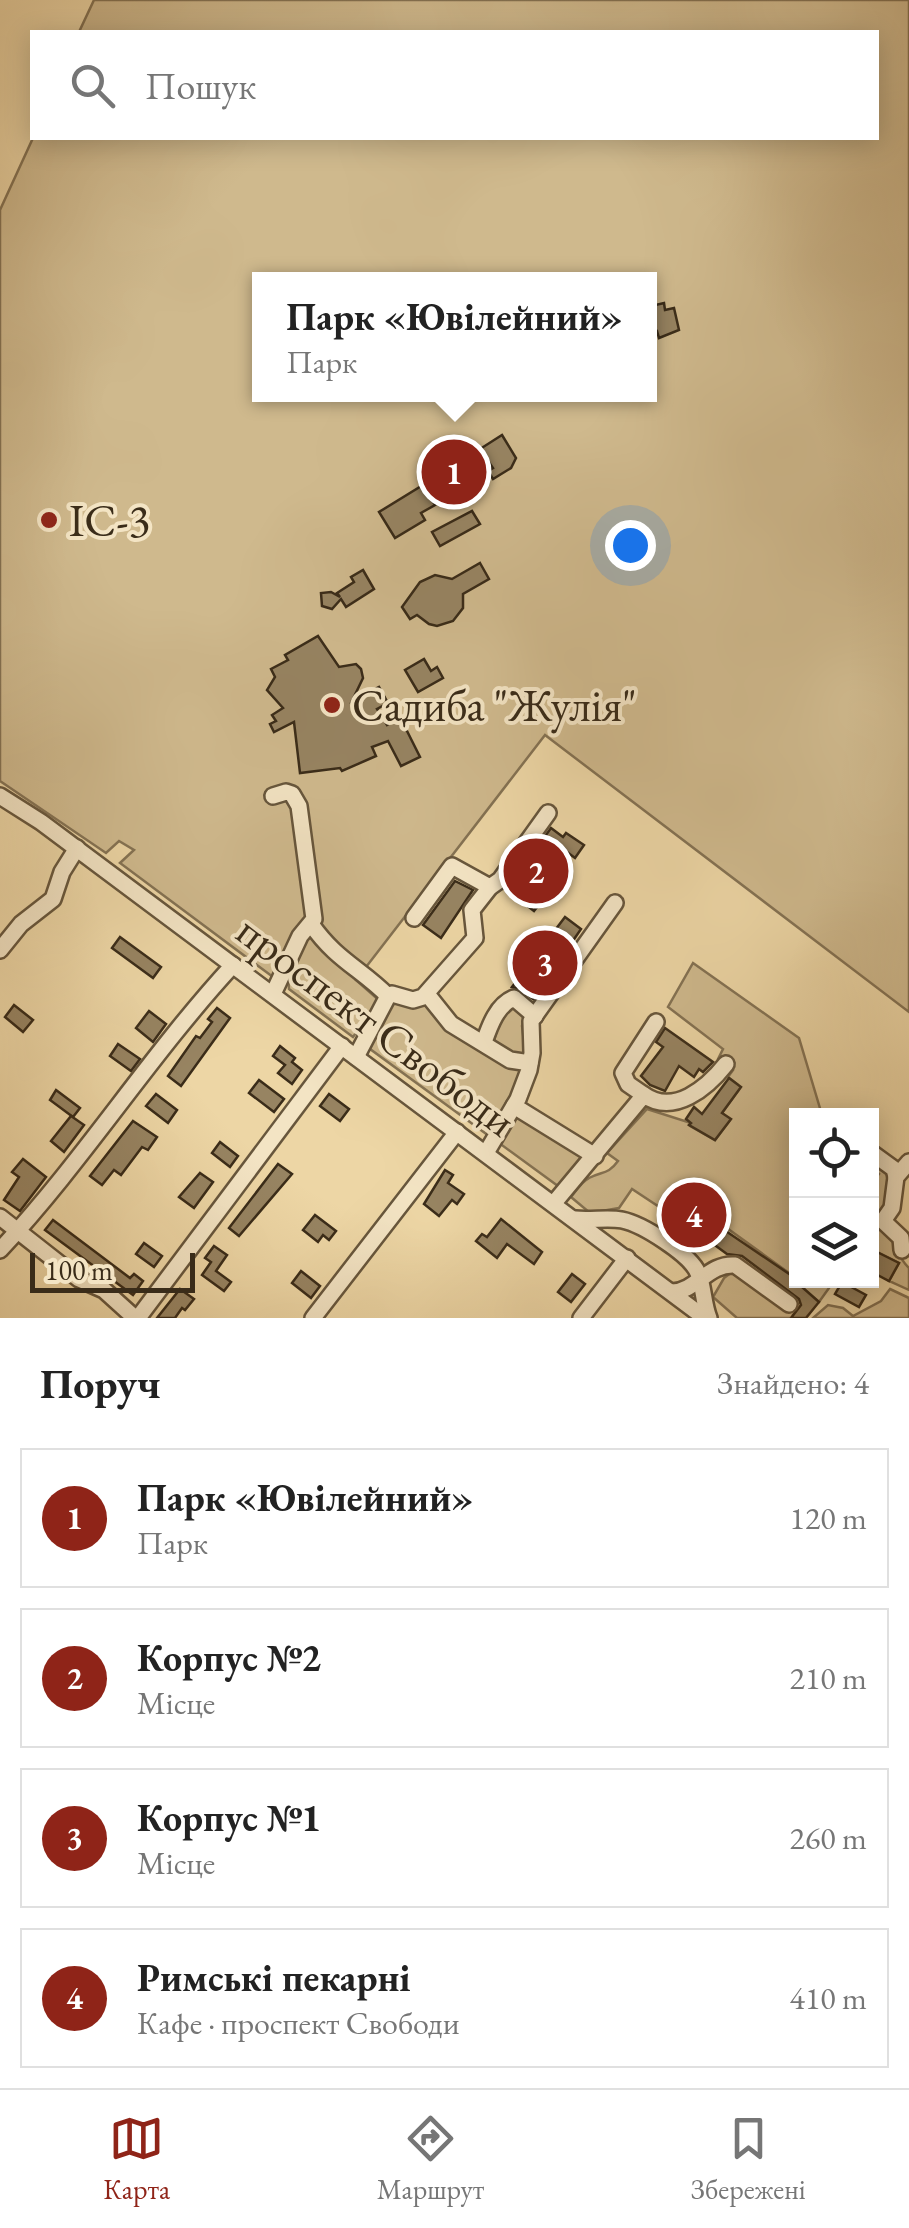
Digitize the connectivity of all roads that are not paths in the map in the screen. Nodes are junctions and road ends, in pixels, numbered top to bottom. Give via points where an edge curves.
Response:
1 (0, 796) edge
2 (273, 796) dead end
3 (548, 813) dead end
4 (76, 848) junction
5 (490, 887) junction
6 (615, 903) dead end
7 (414, 918) dead end
8 (311, 924) junction
9 (0, 950) edge
10 (233, 965) junction
11 (273, 994) junction
12 (427, 994) junction
13 (388, 996) junction
14 (536, 1016) junction
15 (656, 1022) dead end
16 (484, 1042) junction
17 (342, 1046) junction
18 (356, 1057) junction
19 (530, 1063) junction
20 (726, 1064) dead end
21 (644, 1095) junction
22 (514, 1106) junction
23 (457, 1132) junction
24 (486, 1153) junction
25 (596, 1156) junction
26 (879, 1158) edge
27 (909, 1162) edge
28 (896, 1176) junction
29 (554, 1203) junction
30 (0, 1218) edge
31 (575, 1219) junction
32 (613, 1220) junction
33 (17, 1230) junction
34 (610, 1245) junction
35 (0, 1250) edge
36 (907, 1253) edge
37 (627, 1258) junction
38 (700, 1277) junction
39 (672, 1292) junction
40 (788, 1304) dead end
41 (137, 1318) edge
42 (313, 1318) edge
43 (582, 1318) edge
44 (707, 1318) edge

1 - 4 street, проспект Свободи
2 - 8 street via 292,794 299,806
3 - 5 street
4 - 9 street via 53,899
4 - 10 street, проспект Свободи
5 - 7 street via 452,866
5 - 12 street via 472,910 475,938
6 - 14 street
8 - 11 street
8 - 13 street via 347,965
10 - 11 street, проспект Свободи
10 - 33 street
11 - 17 street, проспект Свободи
12 - 13 street via 413,1000
12 - 16 street via 452,1024
13 - 18 street
14 - 16 street via 512,998
14 - 19 street
15 - 21 street via 624,1072
16 - 19 street via 510,1060
17 - 18 street, проспект Свободи
17 - 41 street
18 - 23 street, проспект Свободи
19 - 22 street
20 - 21 street via 684,1099 661,1104
21 - 25 street
22 - 24 street
22 - 25 street
23 - 24 street, проспект Свободи
23 - 42 street
24 - 29 street, проспект Свободи
25 - 29 street
26 - 28 street
27 - 28 street
28 - 36 street via 883,1222 902,1238
29 - 31 street, проспект Свободи
30 - 33 street
31 - 32 street
31 - 34 street, проспект Свободи
32 - 34 street
32 - 38 street via 662,1240 692,1262
33 - 35 street
33 - 41 street
34 - 37 street, проспект Свободи
37 - 39 street, проспект Свободи
37 - 43 street
38 - 39 street
38 - 40 street via 735,1264
38 - 44 street
39 - 44 street, проспект Свободи

